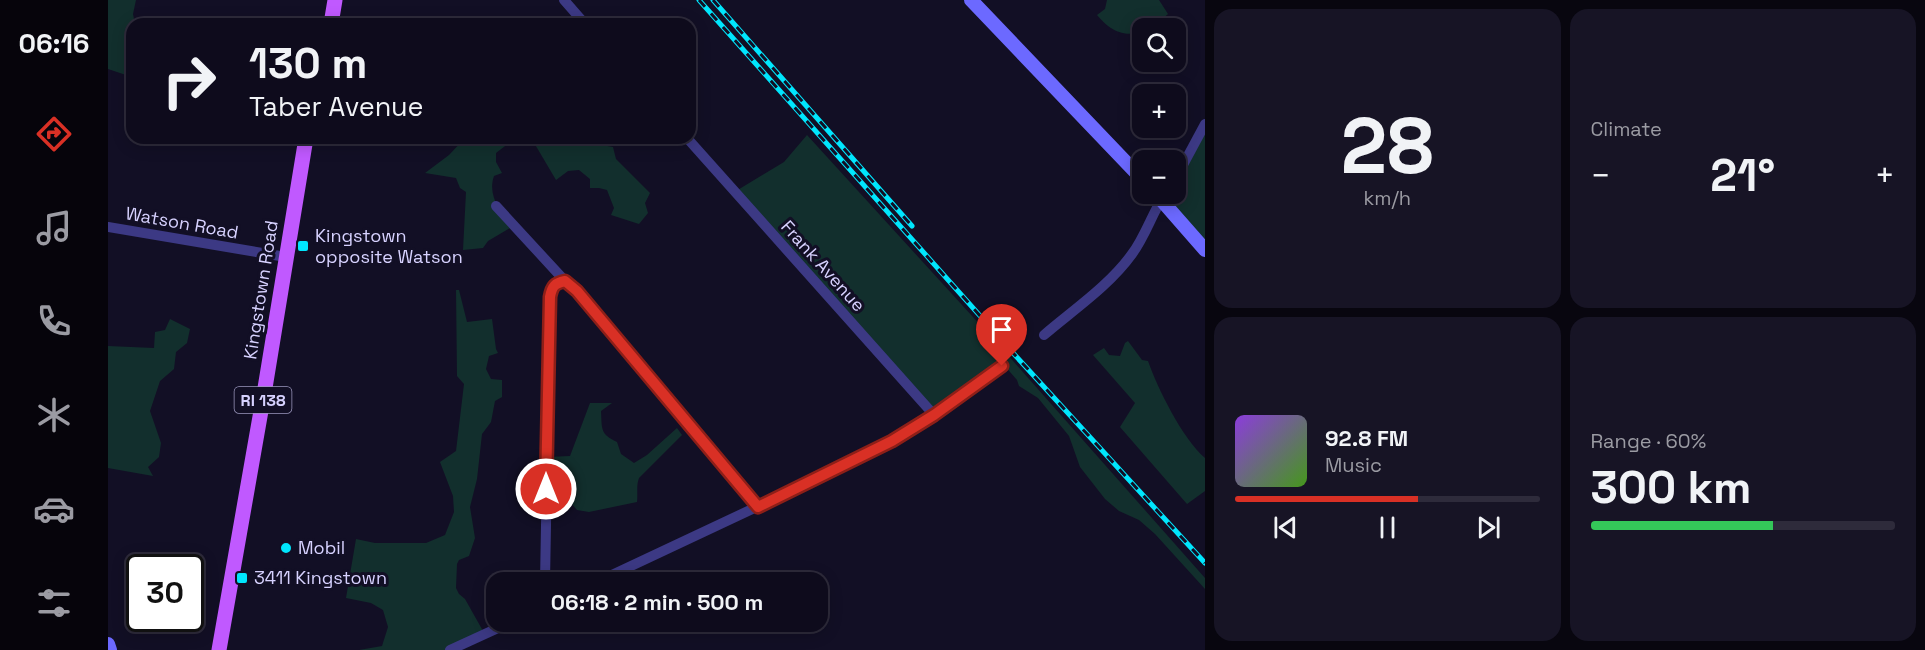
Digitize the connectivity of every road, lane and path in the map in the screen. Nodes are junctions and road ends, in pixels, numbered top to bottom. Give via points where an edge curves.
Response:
1 (326, 0) edge
2 (335, 0) edge
3 (564, 0) edge
4 (971, 0) edge
5 (323, 18) edge
6 (332, 18) edge
7 (580, 18) edge
8 (1205, 124) edge
9 (306, 144) edge
10 (692, 144) edge
11 (1186, 159) edge
12 (1132, 168) edge
13 (1157, 204) edge
14 (1168, 204) edge
15 (496, 206) dead end
16 (108, 227) edge
17 (1205, 250) edge
18 (286, 257) junction
19 (565, 281) junction
20 (1044, 335) dead end
21 (1002, 366) dead end
22 (934, 415) junction
23 (758, 507) junction
24 (545, 572) edge
25 (618, 572) edge
26 (489, 632) edge
27 (108, 644) edge
28 (110, 650) edge
29 (219, 650) edge
30 (450, 650) edge

1 - 5 main road
2 - 6 main road
3 - 7 street
4 - 12 street
8 - 11 street
9 - 18 main road, Kingstown Road / RI 138
10 - 22 street, Frank Avenue
13 - 20 street via 1144,237 1131,256
14 - 17 street
15 - 19 street
16 - 18 street, Watson Road
18 - 29 main road, Kingstown Road / RI 138
19 - 23 street
19 - 24 street via 551,288 550,297
21 - 22 street
22 - 23 street via 863,457
23 - 25 street
26 - 30 street
27 - 28 street

